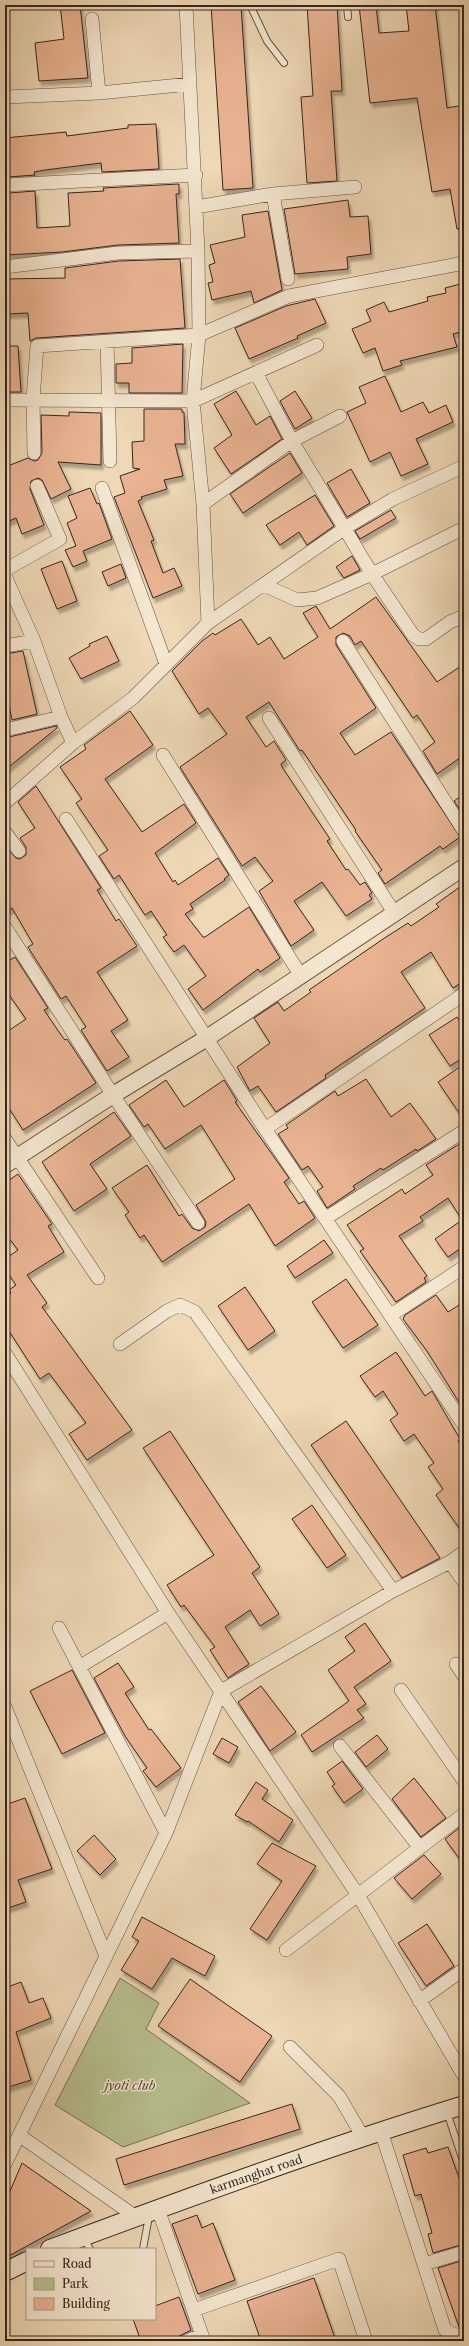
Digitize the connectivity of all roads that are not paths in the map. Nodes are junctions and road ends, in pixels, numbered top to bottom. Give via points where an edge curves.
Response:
1 (186, 5) edge
2 (250, 5) edge
3 (347, 5) edge
4 (348, 17) dead end
5 (92, 19) dead end
6 (284, 63) dead end
7 (190, 84) junction
8 (99, 93) junction
9 (5, 97) edge
10 (196, 175) junction
11 (5, 185) edge
12 (355, 187) dead end
13 (273, 194) junction
14 (196, 207) junction
15 (198, 251) junction
16 (464, 261) edge
17 (5, 267) edge
18 (288, 279) dead end
19 (199, 335) junction
20 (107, 341) junction
21 (317, 345) dead end
22 (256, 373) junction
23 (33, 399) junction
24 (5, 400) edge
25 (194, 401) junction
26 (107, 402) junction
27 (340, 416) dead end
28 (292, 441) junction
29 (34, 453) dead end
30 (110, 461) dead end
31 (460, 468) dead end
32 (37, 486) dead end
33 (102, 488) dead end
34 (203, 504) junction
35 (344, 528) junction
36 (464, 528) edge
37 (5, 570) edge
38 (372, 574) junction
39 (5, 576) edge
40 (264, 585) junction
41 (464, 616) edge
42 (208, 623) junction
43 (34, 641) junction
44 (343, 641) dead end
45 (5, 646) edge
46 (166, 664) junction
47 (61, 717) junction
48 (269, 718) dead end
49 (5, 730) edge
50 (73, 743) junction
51 (164, 756) dead end
52 (5, 803) edge
53 (66, 819) dead end
54 (464, 831) edge
55 (5, 832) edge
56 (19, 851) dead end
57 (464, 867) edge
58 (395, 914) junction
59 (5, 927) edge
60 (301, 976) junction
61 (464, 994) edge
62 (207, 1038) junction
63 (113, 1095) junction
64 (265, 1129) junction
65 (464, 1131) edge
66 (5, 1139) edge
67 (11, 1161) edge
68 (326, 1218) junction
69 (198, 1223) dead end
70 (464, 1267) edge
71 (98, 1278) dead end
72 (391, 1315) junction
73 (120, 1344) dead end
74 (5, 1353) edge
75 (463, 1419) edge
76 (464, 1552) edge
77 (450, 1562) junction
78 (464, 1582) edge
79 (393, 1591) junction
80 (168, 1613) junction
81 (58, 1628) dead end
82 (456, 1664) dead end
83 (78, 1667) junction
84 (464, 1676) edge
85 (401, 1690) dead end
86 (221, 1691) junction
87 (5, 1707) edge
88 (340, 1746) dead end
89 (464, 1781) edge
90 (464, 1814) edge
91 (166, 1833) junction
92 (420, 1848) junction
93 (358, 1895) junction
94 (286, 1950) dead end
95 (106, 1956) junction
96 (464, 1970) edge
97 (419, 2001) junction
98 (290, 2047) dead end
99 (464, 2076) edge
100 (464, 2105) edge
101 (446, 2111) junction
102 (380, 2132) junction
103 (19, 2135) junction
104 (5, 2137) edge
105 (364, 2137) junction
106 (7, 2159) edge
107 (464, 2164) edge
108 (149, 2213) junction
109 (71, 2241) junction
110 (53, 2248) edge
111 (89, 2248) edge
112 (143, 2248) edge
113 (464, 2252) edge
114 (26, 2262) edge
115 (424, 2264) junction
116 (5, 2272) edge
117 (194, 2310) junction
118 (464, 2334) edge
119 (203, 2338) edge
120 (186, 2341) edge
121 (366, 2341) edge

1 - 7 street
2 - 6 lane via 267,41
3 - 4 lane
5 - 8 street
7 - 8 street
7 - 10 street
8 - 9 street
10 - 11 street
10 - 14 street
12 - 13 street
13 - 14 street
13 - 18 street
14 - 15 street
15 - 17 street via 118,253
15 - 19 street
16 - 19 street via 289,296
19 - 20 street
19 - 25 street
20 - 23 street via 37,346
20 - 26 street
21 - 22 street
22 - 25 street
22 - 28 street
23 - 24 street
23 - 26 street
23 - 29 street
25 - 26 street
25 - 34 street
26 - 30 street
27 - 28 street
28 - 34 street
28 - 35 street
31 - 35 street via 393,498
32 - 37 street via 60,539
33 - 46 street
34 - 42 street
35 - 38 street
35 - 40 street
36 - 38 street
38 - 40 street via 306,600 297,600
38 - 41 street via 409,630 419,639 426,639 450,622
39 - 43 street
40 - 42 street
42 - 46 street
43 - 45 street
43 - 47 street
44 - 54 street
46 - 50 street via 133,698
47 - 49 street
47 - 50 street
48 - 58 street
50 - 52 street
51 - 60 street
53 - 62 street
55 - 56 street
57 - 58 street
58 - 60 street
59 - 63 street
60 - 62 street
61 - 64 street
62 - 63 street
62 - 64 street
63 - 67 street
63 - 69 street
64 - 68 street
65 - 68 street
66 - 67 street
67 - 71 street
68 - 72 street
70 - 72 street
72 - 75 street
73 - 79 street via 167,1311 180,1305 195,1312
74 - 80 street
76 - 77 street
77 - 78 street
77 - 79 street
79 - 86 street
80 - 83 street
80 - 86 street
81 - 83 street
82 - 84 street
83 - 91 street
85 - 89 street
86 - 91 street
86 - 93 street
87 - 95 street
88 - 92 street
90 - 92 street
91 - 95 street
92 - 93 street
93 - 94 street
93 - 97 street
95 - 103 street
96 - 97 street
97 - 99 street
98 - 105 street via 339,2096
100 - 101 main road, karmanghat road
101 - 102 main road, karmanghat road
101 - 107 lane
102 - 105 main road, karmanghat road
102 - 115 street
103 - 106 street
103 - 108 street
104 - 106 street
105 - 108 main road, karmanghat road
108 - 109 main road, karmanghat road
108 - 112 lane
108 - 117 street
109 - 110 main road, karmanghat road
109 - 111 lane via 87,2244
113 - 115 street
114 - 116 main road
115 - 118 street via 445,2330 458,2336
117 - 119 street
117 - 121 street via 339,2259
119 - 120 street

